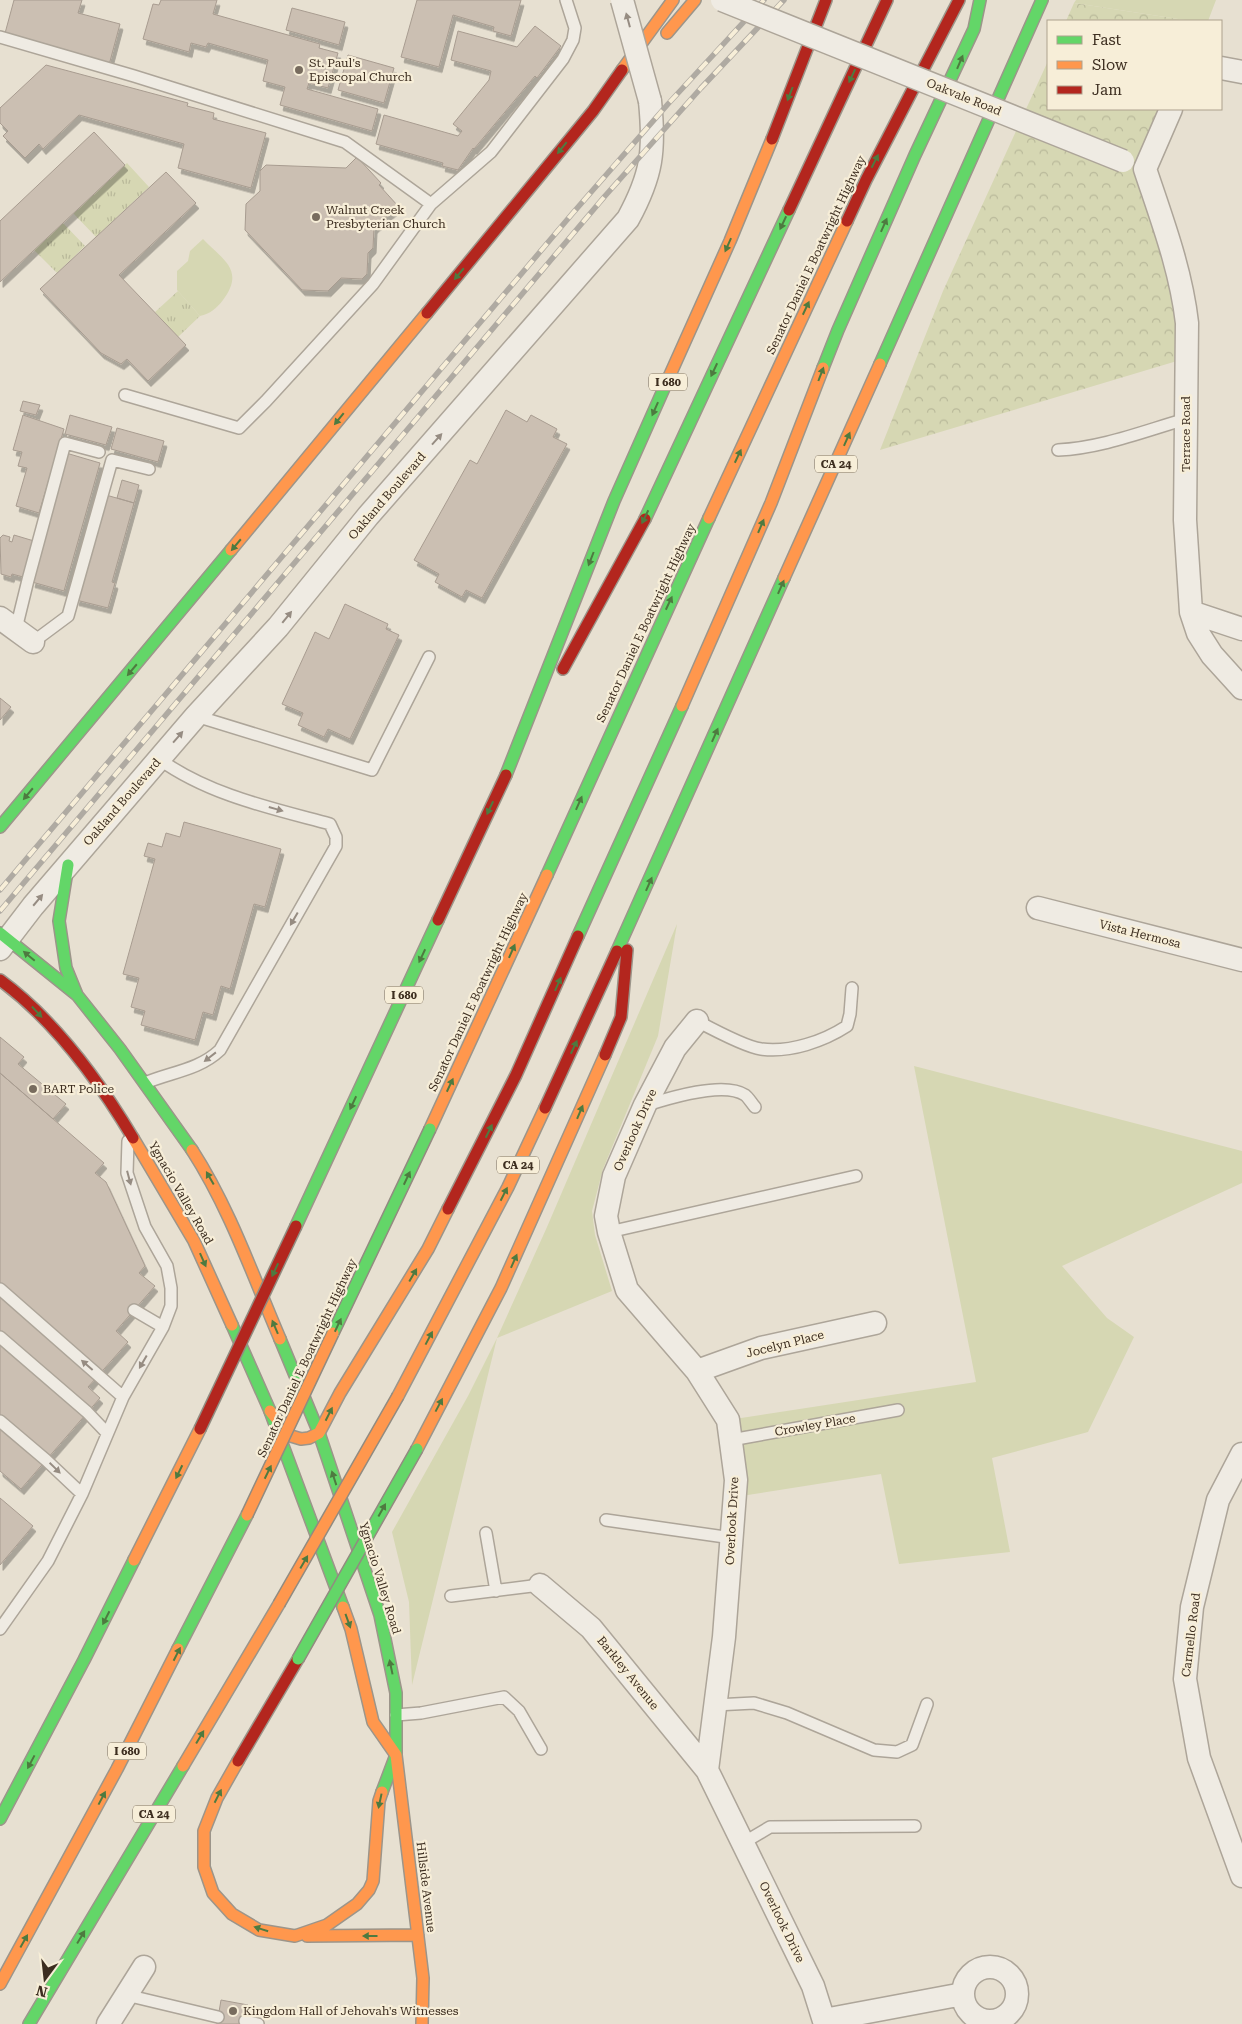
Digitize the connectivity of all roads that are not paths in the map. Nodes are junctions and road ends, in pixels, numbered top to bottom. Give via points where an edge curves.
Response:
1 (566, 0) edge
2 (622, 0) edge
3 (673, 0) edge
4 (695, 0) edge
5 (722, 0) edge
6 (826, 0) edge
7 (887, 0) edge
8 (959, 0) edge
9 (980, 0) edge
10 (1042, 0) edge
11 (0, 37) edge
12 (1222, 68) edge
13 (1242, 72) edge
14 (1171, 110) edge
15 (594, 111) junction
16 (1145, 169) junction
17 (431, 204) junction
18 (125, 395) dead end
19 (1186, 419) junction
20 (1058, 450) dead end
21 (99, 452) dead end
22 (149, 469) dead end
23 (1191, 612) junction
24 (1242, 629) edge
25 (16, 630) edge
26 (429, 657) dead end
27 (1242, 688) edge
28 (196, 716) junction
29 (159, 759) junction
30 (511, 764) junction
31 (0, 828) edge
32 (68, 865) junction
33 (1038, 908) dead end
34 (629, 928) junction
35 (3, 940) edge
36 (1242, 960) edge
37 (0, 980) edge
38 (852, 988) dead end
39 (77, 995) junction
40 (697, 1021) joint
41 (145, 1083) junction
42 (645, 1105) junction
43 (755, 1107) dead end
44 (128, 1130) junction
45 (856, 1176) dead end
46 (608, 1232) junction
47 (0, 1289) edge
48 (134, 1310) dead end
49 (875, 1323) dead end
50 (163, 1327) junction
51 (0, 1337) edge
52 (697, 1371) junction
53 (123, 1397) junction
54 (898, 1410) dead end
55 (270, 1411) junction
56 (0, 1421) edge
57 (108, 1433) junction
58 (319, 1433) junction
59 (731, 1440) junction
60 (1242, 1454) edge
61 (82, 1494) junction
62 (606, 1520) dead end
63 (486, 1534) dead end
64 (732, 1538) junction
65 (540, 1585) joint
66 (496, 1591) junction
67 (451, 1596) dead end
68 (0, 1629) edge
69 (927, 1704) dead end
70 (715, 1705) junction
71 (396, 1715) junction
72 (541, 1749) dead end
73 (396, 1755) junction
74 (706, 1770) junction
75 (0, 1819) edge
76 (915, 1826) dead end
77 (743, 1843) junction
78 (1242, 1876) edge
79 (418, 1935) junction
80 (294, 1936) junction
81 (144, 1966) dead end
82 (0, 1984) edge
83 (963, 1994) dead end
84 (126, 1995) junction
85 (218, 2017) dead end
86 (245, 2021) dead end
87 (825, 2022) edge
88 (29, 2024) edge
89 (108, 2024) edge
90 (258, 2024) edge
91 (422, 2024) edge

1 - 17 lane via 575,28 563,59 491,152
28 -> 2 street, Oakland Boulevard, bridge via 278,628 368,516 628,219 649,172 652,152 650,101
3 - 15 main road
4 - 15 main road
5 - 16 street, Oakvale Road, bridge
6 -> 30 main road, I 680 via 734,232 614,501
7 -> 30 main road via 645,519
82 -> 8 main road, Senator Daniel E Boatwright Highway / I 680, bridge via 122,1761 247,1515 485,1012 657,629 866,180
58 -> 9 main road via 340,1392 444,1220 536,1032 740,576 842,321 974,29
34 -> 10 main road, CA 24
11 - 17 lane via 345,142
12 - 13 street
14 - 16 street
15 -> 31 main road
16 - 19 street, Terrace Road via 1184,295 1188,323
17 - 18 lane via 373,284 239,428
19 - 20 lane via 1104,444
19 - 23 street, Terrace Road via 1186,520
21 - 25 lane via 66,443
22 - 25 lane via 112,460 68,616
23 - 24 street
23 - 27 street, Terrace Road via 1198,633 1212,655
26 - 28 lane via 372,770
29 -> 28 street, Oakland Boulevard
29 - 32 street, Oakland Boulevard
29 -> 41 lane via 175,771 230,796 330,824 336,846 220,1050 199,1065
30 -> 75 main road, I 680, bridge via 200,1428
35 -> 32 street, Oakland Boulevard
32 - 39 main road via 59,921 66,968
33 - 36 street, Vista Hermosa
80 -> 34 main road, bridge via 259,1930 232,1914 213,1893 204,1867 204,1832 216,1798 417,1448 502,1288 621,1017
88 -> 34 main road, CA 24, bridge via 279,1604 398,1396 508,1187
39 -> 35 main road, Ygnacio Valley Road
37 -> 44 main road, Ygnacio Valley Road via 23,997 52,1028 91,1076
38 - 40 lane via 847,1026 830,1037 804,1045 760,1049
39 - 41 main road, Ygnacio Valley Road
40 - 42 street, Overlook Drive via 675,1048
58 -> 41 main road, Ygnacio Valley Road via 211,1179
42 - 43 lane via 721,1089 745,1095
42 - 46 street, Overlook Drive via 614,1176 606,1216
44 -> 50 lane via 127,1173 145,1226 167,1266 171,1288 170,1306
44 -> 55 main road, Ygnacio Valley Road via 194,1241
45 - 46 lane
46 - 52 street, Overlook Drive via 627,1290
53 -> 47 lane
48 - 50 lane
49 - 52 street, Jocelyn Place via 761,1348
50 -> 53 lane
51 - 57 lane
52 - 59 street, Overlook Drive via 728,1420
53 - 57 lane
54 - 59 lane, Crowley Place
55 - 58 main road via 291,1436 309,1438
55 -> 73 main road, Ygnacio Valley Road via 351,1629 372,1722
56 -> 61 lane
57 - 61 lane
71 -> 58 main road, Ygnacio Valley Road via 396,1693 380,1615
59 - 64 street, Overlook Drive via 736,1480
60 - 78 street, Carmello Road via 1218,1500 1192,1607 1184,1679 1199,1758
61 - 68 lane via 48,1561
62 - 64 lane
63 - 66 lane
64 - 70 street, Overlook Drive
65 - 66 lane
65 - 74 street, Barkley Avenue via 591,1628
66 - 67 lane
69 - 70 lane via 912,1745 897,1752 874,1750 787,1712 754,1703
70 - 74 street, Overlook Drive
71 - 72 lane via 504,1697 519,1711
71 - 73 main road, Ygnacio Valley Road
73 - 79 main road, Hillside Avenue
73 -> 80 main road via 379,1801 373,1880 369,1890 357,1904 327,1925
74 - 77 street, Overlook Drive
76 - 77 lane via 770,1826
77 - 87 street, Overlook Drive via 813,1986
79 -> 80 main road
79 - 91 main road, Hillside Avenue
81 - 84 street
83 - 87 street
84 - 85 lane
84 - 89 street
86 - 90 lane

